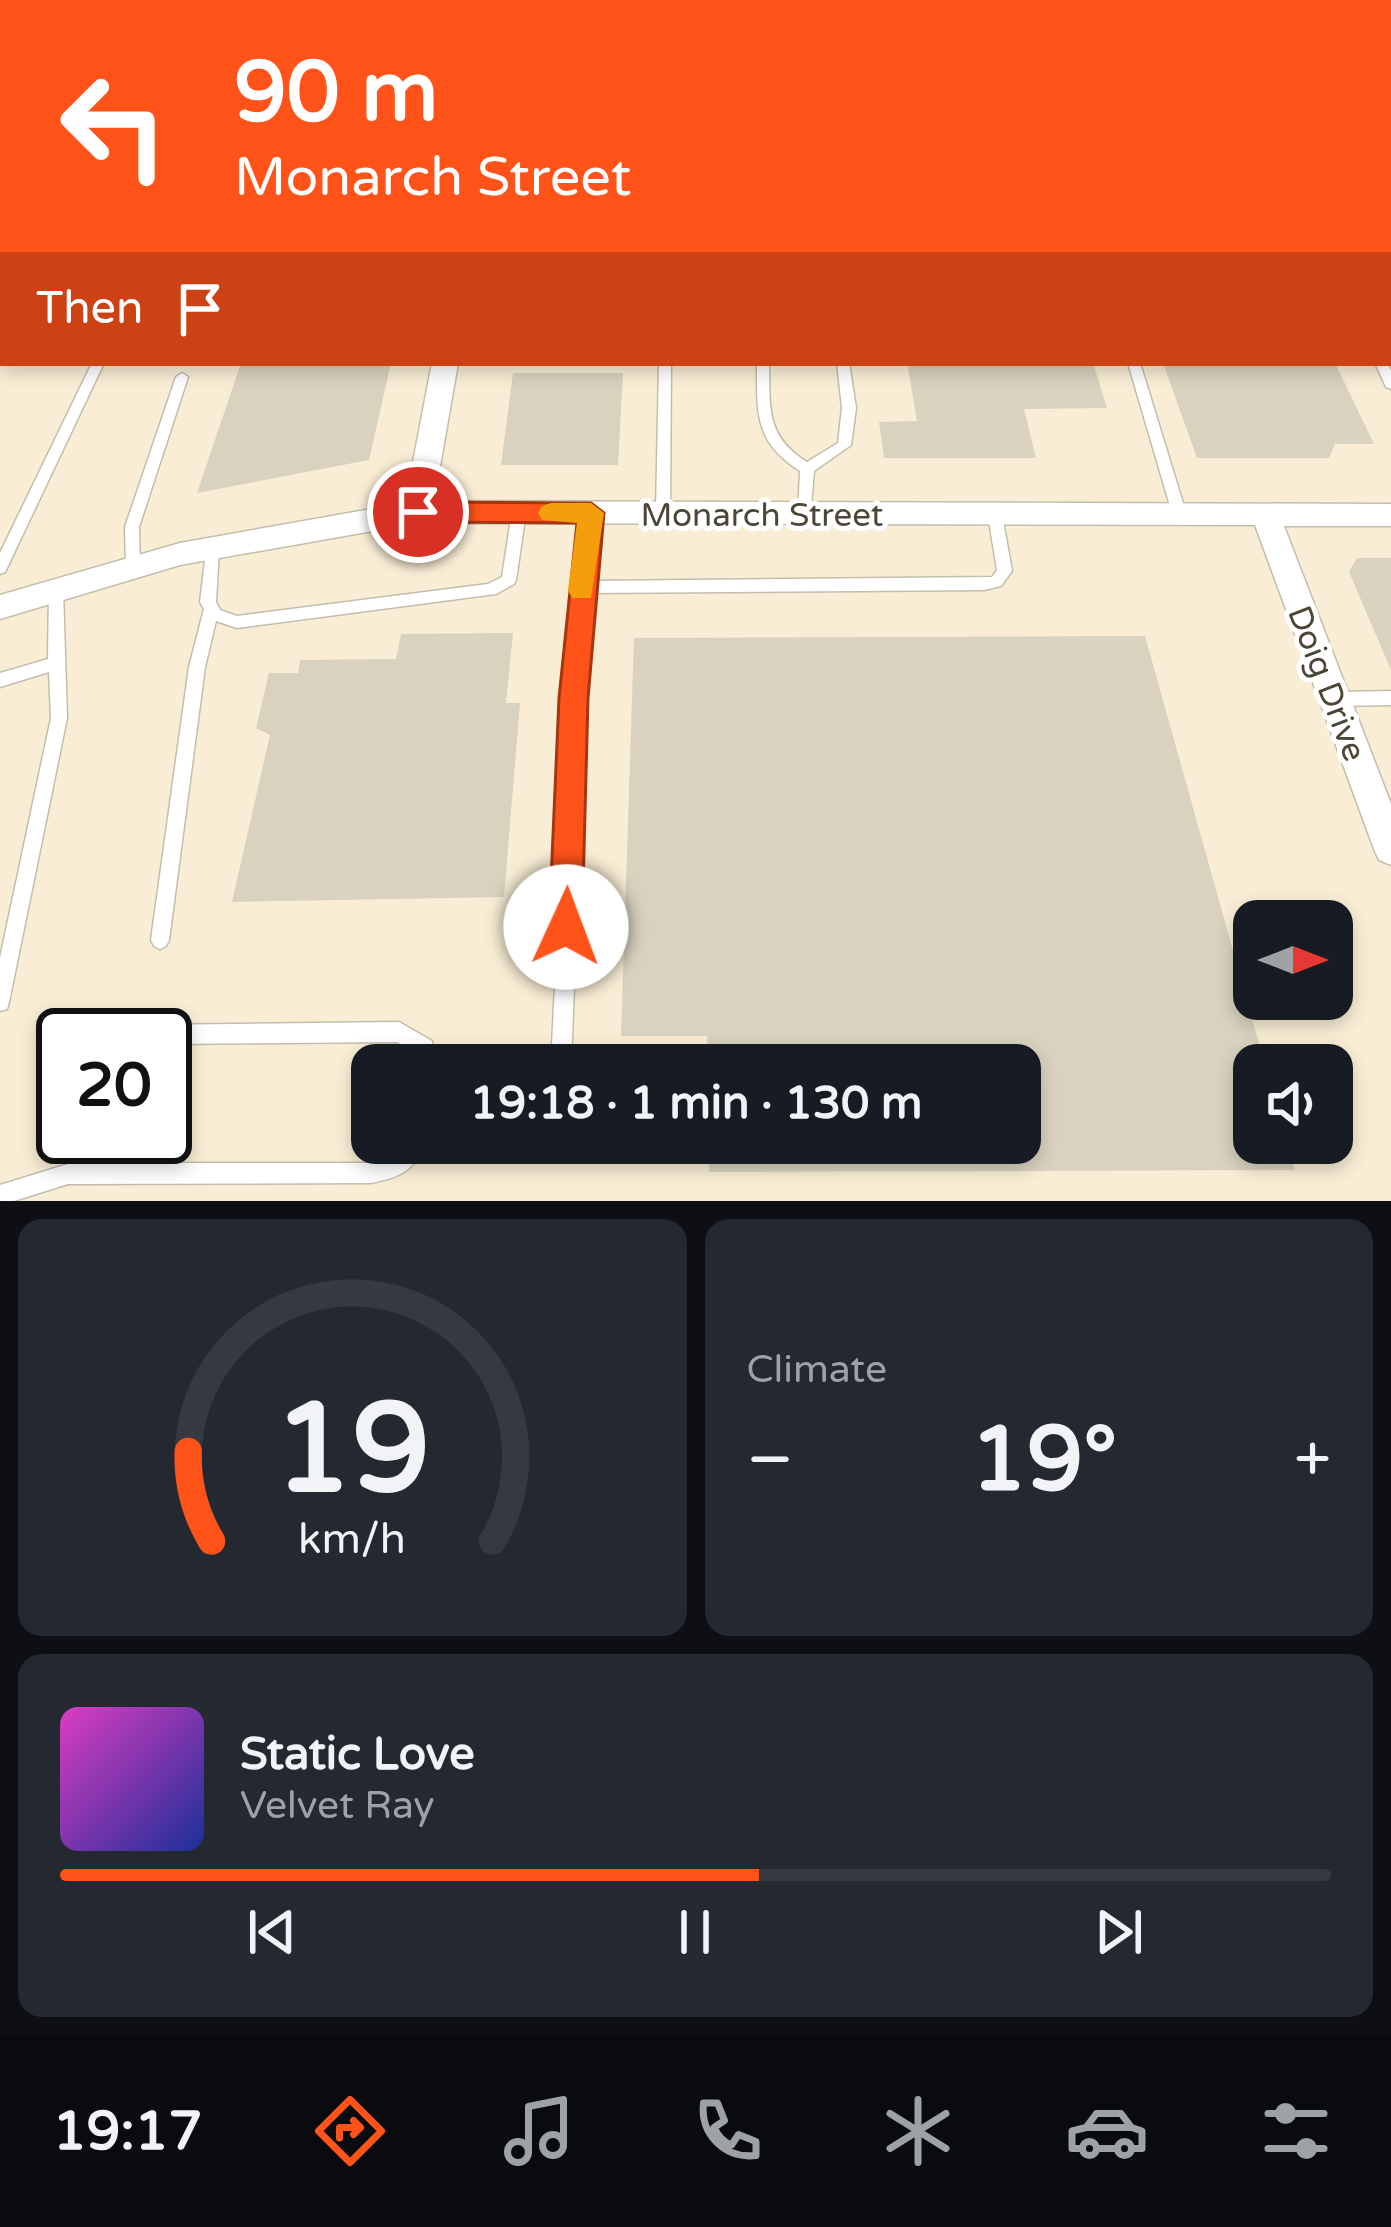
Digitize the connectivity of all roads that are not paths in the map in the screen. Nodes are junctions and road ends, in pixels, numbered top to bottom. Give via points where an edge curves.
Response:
1 (489, 0) edge
2 (682, 0) edge
3 (97, 366) edge
4 (444, 366) edge
5 (664, 366) edge
6 (763, 366) edge
7 (843, 366) edge
8 (1135, 366) edge
9 (182, 377) dead end
10 (806, 470) junction
11 (418, 512) junction
12 (519, 512) junction
13 (591, 513) junction
14 (663, 513) junction
15 (805, 514) junction
16 (995, 515) junction
17 (1391, 515) edge
18 (1180, 516) junction
19 (1266, 516) junction
20 (212, 548) junction
21 (0, 568) edge
22 (133, 568) junction
23 (582, 587) junction
24 (56, 590) junction
25 (0, 607) edge
26 (212, 608) junction
27 (56, 663) junction
28 (0, 680) edge
29 (1391, 698) edge
30 (1332, 699) junction
31 (1382, 798) edge
32 (1391, 849) edge
33 (160, 940) dead end
34 (0, 1002) edge
35 (192, 1035) edge
36 (418, 1044) edge
37 (562, 1044) edge
38 (92, 1164) edge
39 (401, 1164) edge
40 (90, 1173) junction
41 (0, 1195) edge

1 - 2 lane
3 - 21 lane
4 - 11 street
5 - 14 lane
6 - 10 lane via 766,434 779,454
7 - 10 lane via 844,445
8 - 18 lane
9 - 22 lane via 132,527
10 - 15 lane
11 - 12 street, Monarch Street
11 - 20 street, Monarch Street
12 - 13 street, Monarch Street
12 - 26 lane via 509,580 491,590 237,622
13 - 14 street, Monarch Street
13 - 23 lane
14 - 15 street, Monarch Street
15 - 16 street, Monarch Street
16 - 18 street, Monarch Street
16 - 23 lane via 1005,571 996,582
17 - 19 street, Monarch Street
18 - 19 street, Monarch Street
19 - 30 street, Doig Drive
20 - 22 street, Monarch Street
20 - 26 lane
22 - 24 street, Monarch Street
23 - 37 lane
24 - 25 street, Monarch Street
24 - 27 lane
26 - 33 lane
27 - 28 lane
27 - 34 lane via 59,718
29 - 30 lane
30 - 31 street, Doig Drive
31 - 32 street, Doig Drive
35 - 36 lane via 399,1032
38 - 40 lane
39 - 40 lane via 371,1173
40 - 41 lane

